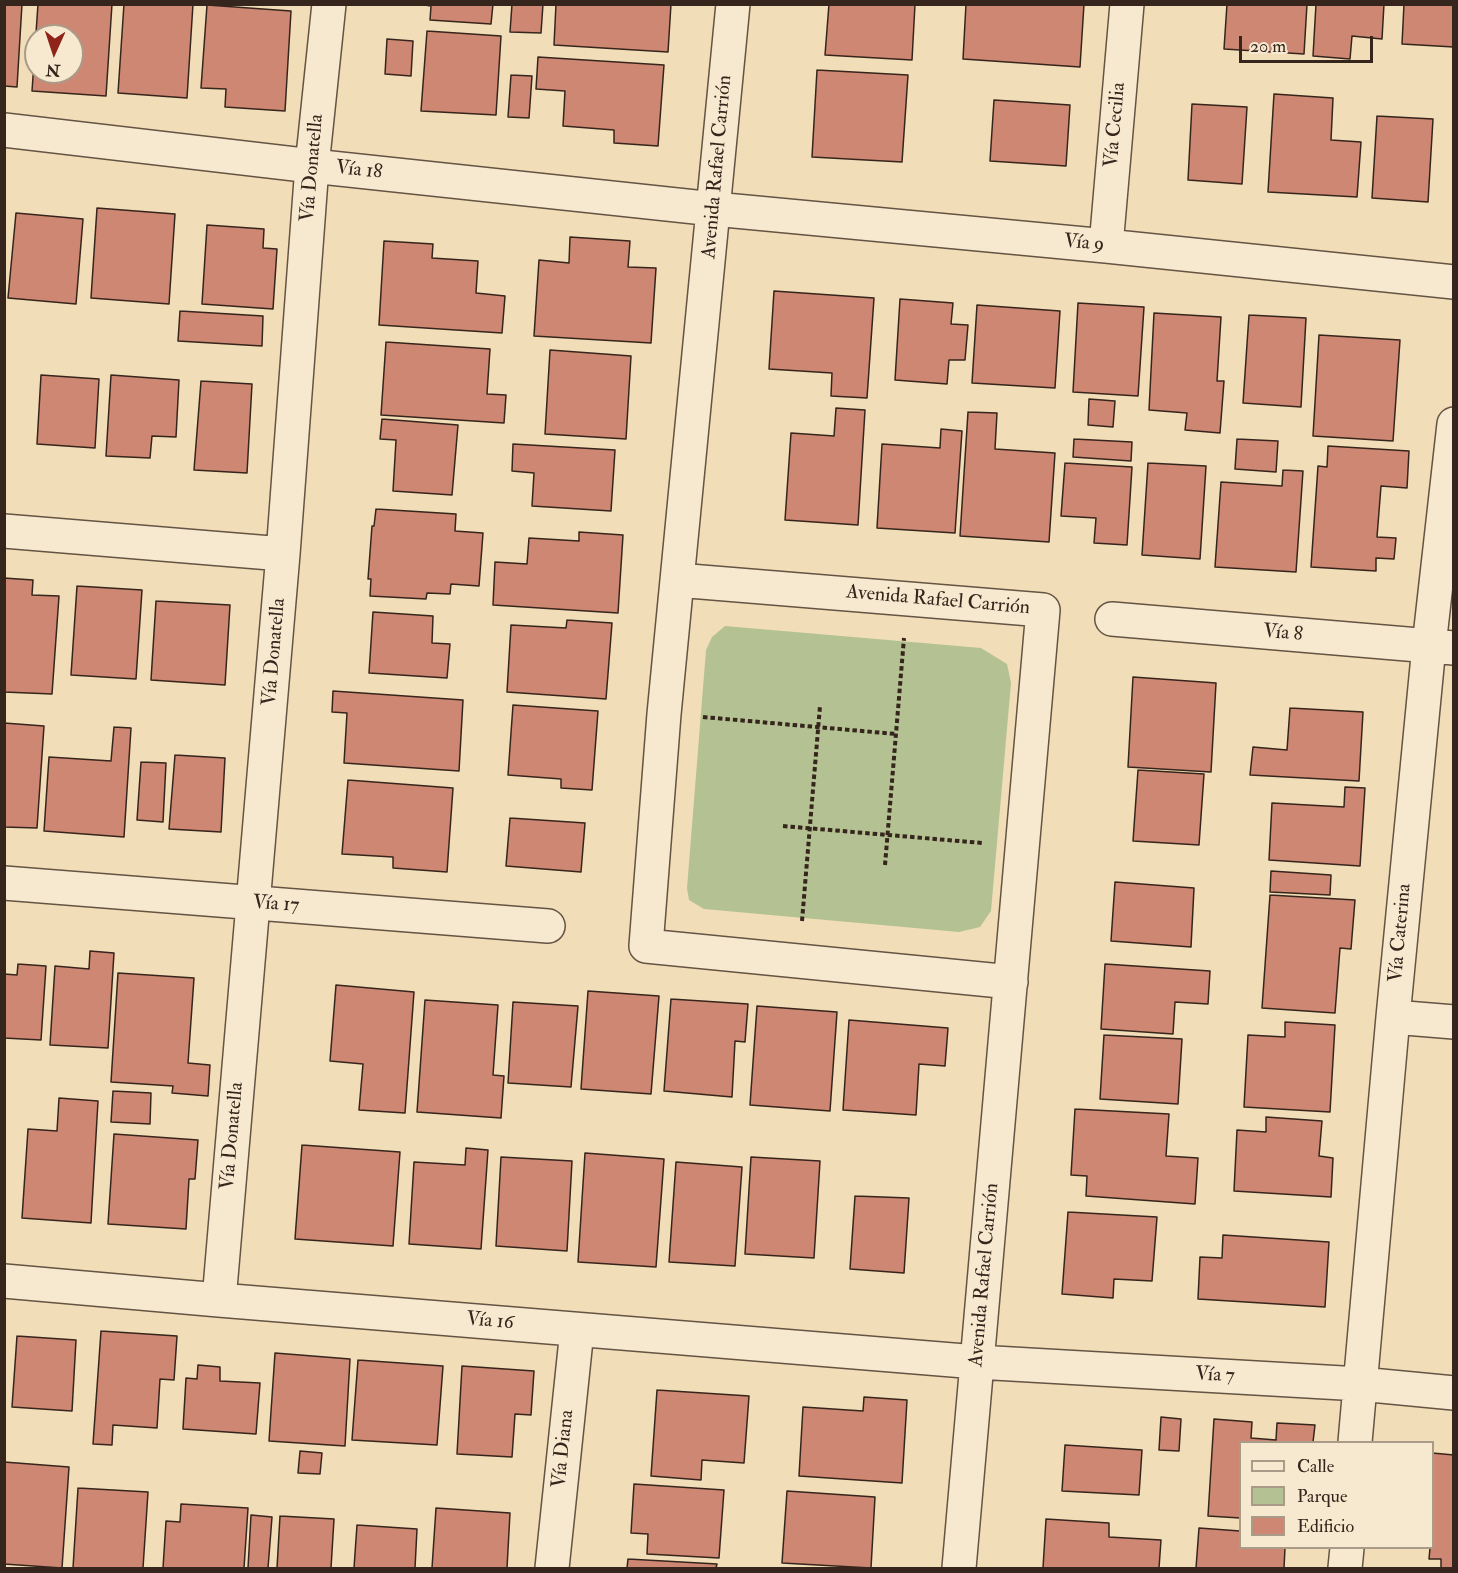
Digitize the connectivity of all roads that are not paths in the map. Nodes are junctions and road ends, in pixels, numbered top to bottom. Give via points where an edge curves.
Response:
1 (329, 4) edge
2 (733, 4) edge
3 (1127, 4) edge
4 (4, 130) edge
5 (312, 166) junction
6 (714, 209) junction
7 (1106, 246) junction
8 (1454, 282) edge
9 (1454, 424) edge
10 (4, 531) edge
11 (283, 554) junction
12 (677, 580) junction
13 (1112, 619) dead end
14 (1441, 647) edge
15 (4, 883) edge
16 (253, 903) junction
17 (548, 926) dead end
18 (1011, 982) junction
19 (1393, 1017) junction
20 (1454, 1022) edge
21 (4, 1281) edge
22 (219, 1300) junction
23 (577, 1330) junction
24 (976, 1362) junction
25 (1360, 1384) junction
26 (1454, 1393) edge
27 (1355, 1441) edge
28 (1347, 1549) edge
29 (552, 1569) edge
30 (959, 1569) edge
31 (1345, 1569) edge

1 - 5 street, Vía Donatella
2 - 6 street, Avenida Rafael Carrión
3 - 7 street, Vía Cecilia
4 - 5 street, Vía 18
5 - 6 street, Vía 18
5 - 11 street, Vía Donatella
6 - 7 street, Vía 9
6 - 12 street, Avenida Rafael Carrión
7 - 8 street, Vía 9
9 - 14 street, Vía Caterina
10 - 11 street
11 - 16 street, Vía Donatella
12 - 18 street, Avenida Rafael Carrión via 646,946
12 - 18 street, Avenida Rafael Carrión via 1043,610
13 - 14 street, Vía 8
14 - 19 street, Vía Caterina
15 - 16 street, Vía 17
16 - 17 street, Vía 17
16 - 22 street, Vía Donatella
18 - 24 street, Avenida Rafael Carrión
19 - 20 street
19 - 25 street, Vía Caterina
21 - 22 street, Vía 16
22 - 23 street, Vía 16
23 - 24 street, Vía 16
23 - 29 street, Vía Diana
24 - 25 street, Vía 7
24 - 30 street, Avenida Rafael Carrión
25 - 26 street, Vía 7
25 - 27 street, Vía Caterina
28 - 31 street

